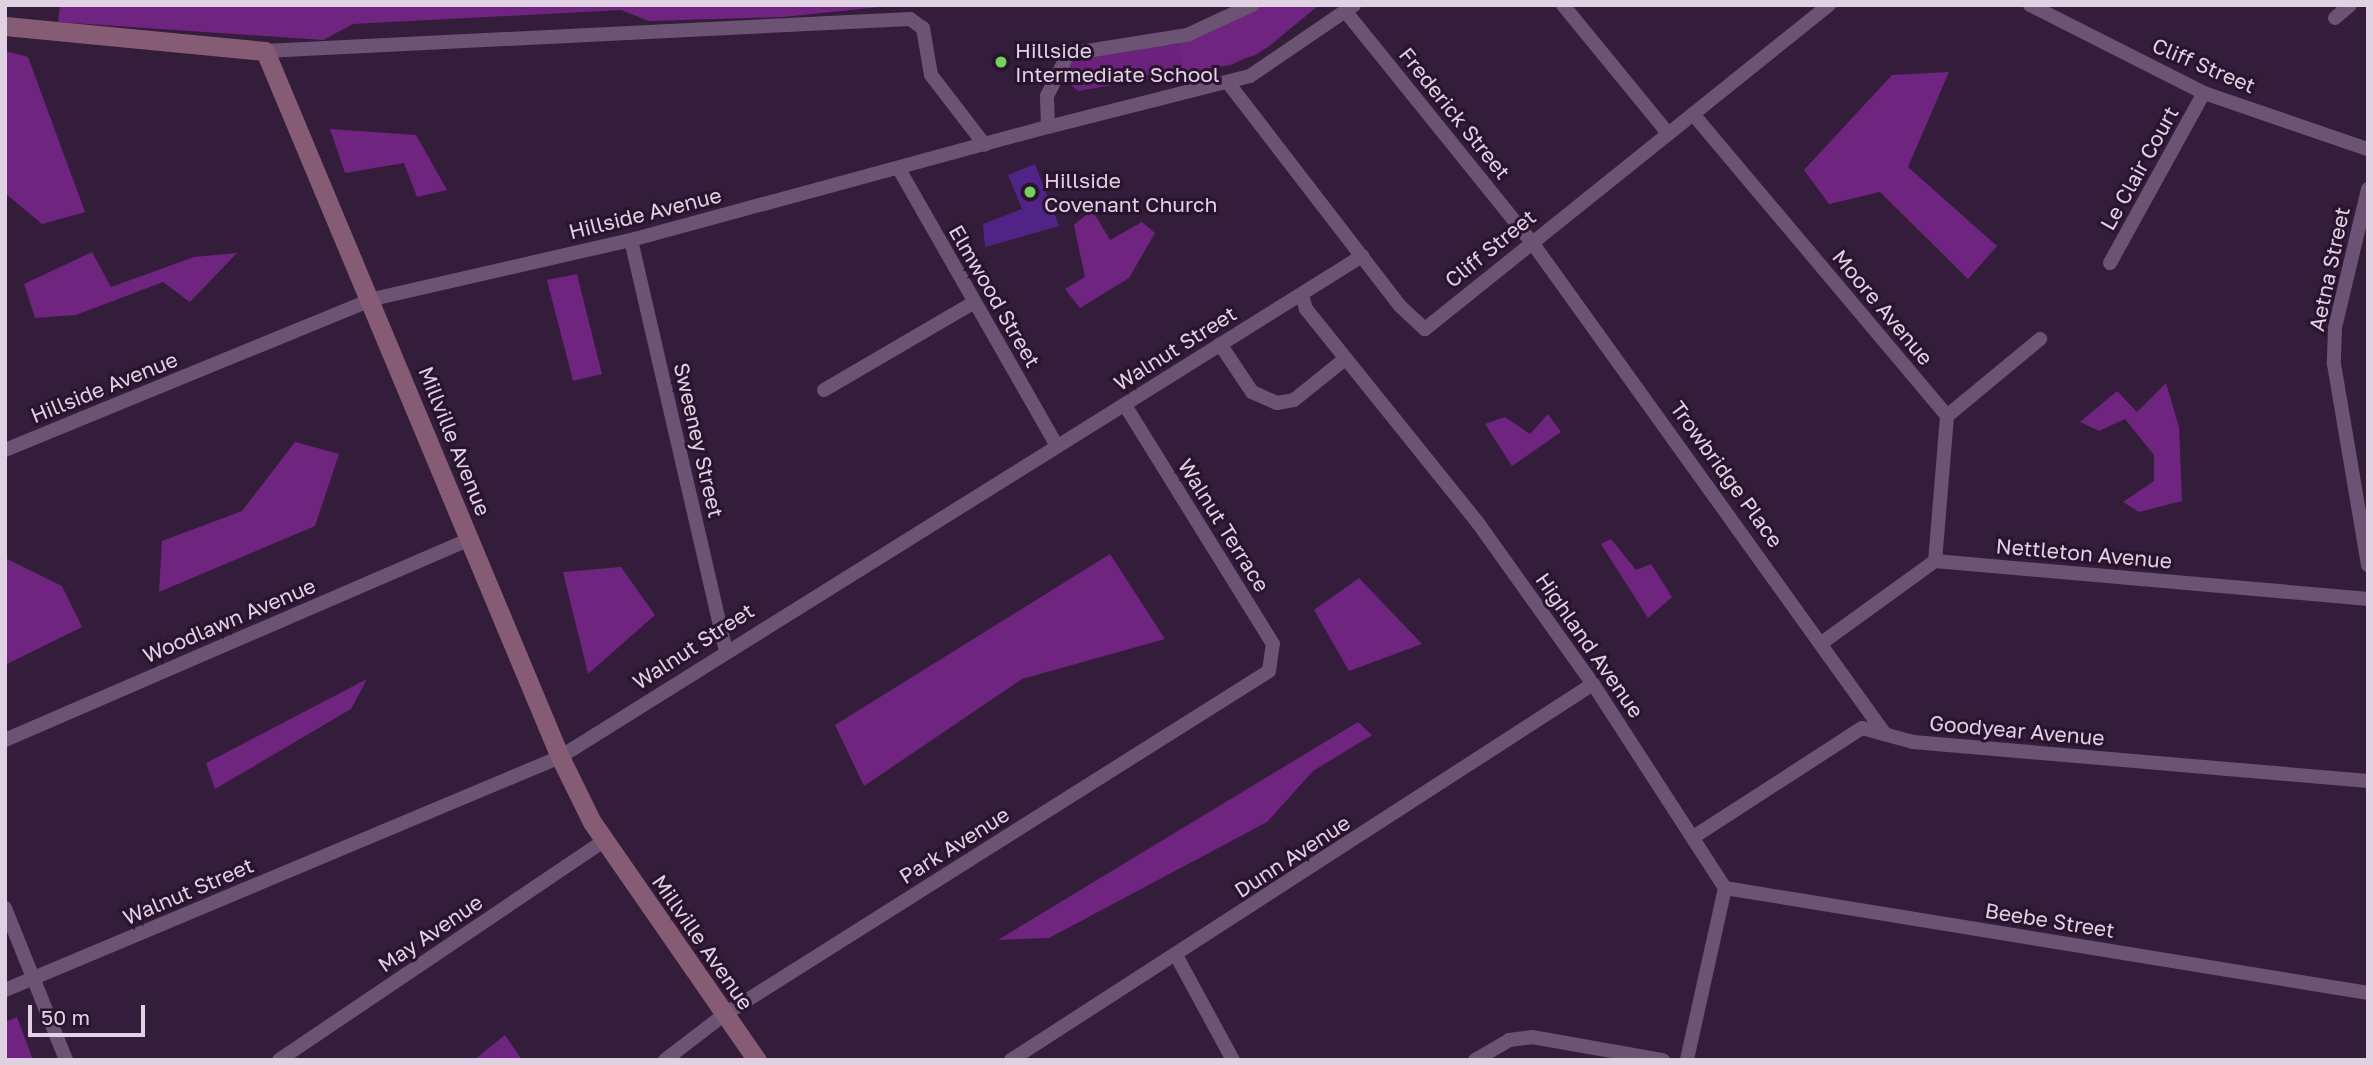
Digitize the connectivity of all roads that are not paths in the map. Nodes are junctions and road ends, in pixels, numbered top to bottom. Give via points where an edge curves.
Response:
1 (1252, 5) edge
2 (1563, 5) edge
3 (1829, 5) edge
4 (2030, 5) edge
5 (2350, 5) edge
6 (1350, 8) edge
7 (2335, 19) dead end
8 (5, 26) edge
9 (265, 51) junction
10 (1229, 84) junction
11 (2204, 93) junction
12 (1693, 114) junction
13 (1048, 127) junction
14 (1667, 132) junction
15 (985, 145) junction
16 (2368, 149) edge
17 (899, 169) junction
18 (2368, 189) edge
19 (631, 240) junction
20 (1531, 241) junction
21 (1362, 256) junction
22 (2110, 262) dead end
23 (1302, 295) junction
24 (373, 299) junction
25 (974, 303) junction
26 (2040, 339) dead end
27 (1220, 344) junction
28 (1345, 359) junction
29 (824, 390) dead end
30 (1125, 405) junction
31 (1947, 416) junction
32 (1055, 443) junction
33 (5, 450) edge
34 (470, 540) junction
35 (1935, 561) junction
36 (2368, 565) edge
37 (2368, 599) edge
38 (1823, 642) junction
39 (726, 650) junction
40 (1269, 671) joint
41 (1593, 684) junction
42 (1885, 734) junction
43 (5, 740) edge
44 (560, 757) junction
45 (2368, 781) edge
46 (1695, 836) junction
47 (605, 840) junction
48 (1725, 888) junction
49 (5, 908) edge
50 (1177, 957) junction
51 (34, 978) junction
52 (5, 990) edge
53 (2368, 993) edge
54 (725, 1014) junction
55 (1028, 1056) edge
56 (66, 1060) edge
57 (279, 1060) edge
58 (665, 1060) edge
59 (757, 1060) edge
60 (1011, 1060) edge
61 (1233, 1060) edge
62 (1475, 1060) edge
63 (1663, 1060) edge
64 (1687, 1060) edge

1 - 13 street via 1187,36 1068,54 1047,96
2 - 14 street
3 - 12 street, Cliff Street
4 - 11 street, Cliff Street
5 - 7 street
6 - 10 street, Hillside Avenue via 1279,62
6 - 20 street, Frederick Street
8 - 9 street
9 - 15 street via 910,19 923,28 931,75
9 - 24 street, Millville Avenue
10 - 13 street, Hillside Avenue
10 - 21 street, Cliff Street
11 - 16 street, Cliff Street
11 - 22 street, Le Clair Court
12 - 14 street, Cliff Street
12 - 31 street, Moore Avenue
13 - 15 street, Hillside Avenue
14 - 20 street, Cliff Street
15 - 17 street, Hillside Avenue
17 - 19 street, Hillside Avenue
17 - 25 street, Elmwood Street
18 - 36 street, Aetna Street via 2335,328 2334,364
19 - 24 street, Hillside Avenue
19 - 39 street, Sweeney Street
20 - 21 street, Cliff Street via 1425,329
20 - 38 street, Trowbridge Place
21 - 23 street, Walnut Street
23 - 27 street, Walnut Street
23 - 28 street, Highland Avenue
24 - 33 street, Hillside Avenue
24 - 34 street, Millville Avenue
25 - 29 street
25 - 32 street, Elmwood Street
26 - 31 street
27 - 28 street via 1252,391 1277,403 1294,400
27 - 30 street, Walnut Street
28 - 41 street, Highland Avenue via 1478,523
30 - 32 street, Walnut Street
30 - 40 street, Walnut Terrace via 1273,644
31 - 35 street
32 - 39 street, Walnut Street
34 - 43 street, Woodlawn Avenue
34 - 44 street, Millville Avenue
35 - 37 street, Nettleton Avenue
35 - 38 street
38 - 42 street, Trowbridge Place
39 - 44 street, Walnut Street
40 - 54 street, Park Avenue
41 - 46 street, Highland Avenue
41 - 50 street, Dunn Avenue
42 - 45 street, Goodyear Avenue
42 - 46 street, Goodyear Avenue via 1862,728
44 - 47 street, Millville Avenue
44 - 51 street, Walnut Street
46 - 48 street, Highland Avenue
47 - 54 street, Millville Avenue
47 - 57 street, May Avenue
48 - 53 street, Beebe Street
48 - 64 street
49 - 51 street
50 - 55 street, Dunn Avenue
50 - 61 street
51 - 52 street, Walnut Street
51 - 56 street
54 - 58 street, Park Avenue
54 - 59 street, Millville Avenue
55 - 60 street, Dunn Avenue
62 - 63 street via 1509,1040 1532,1037

